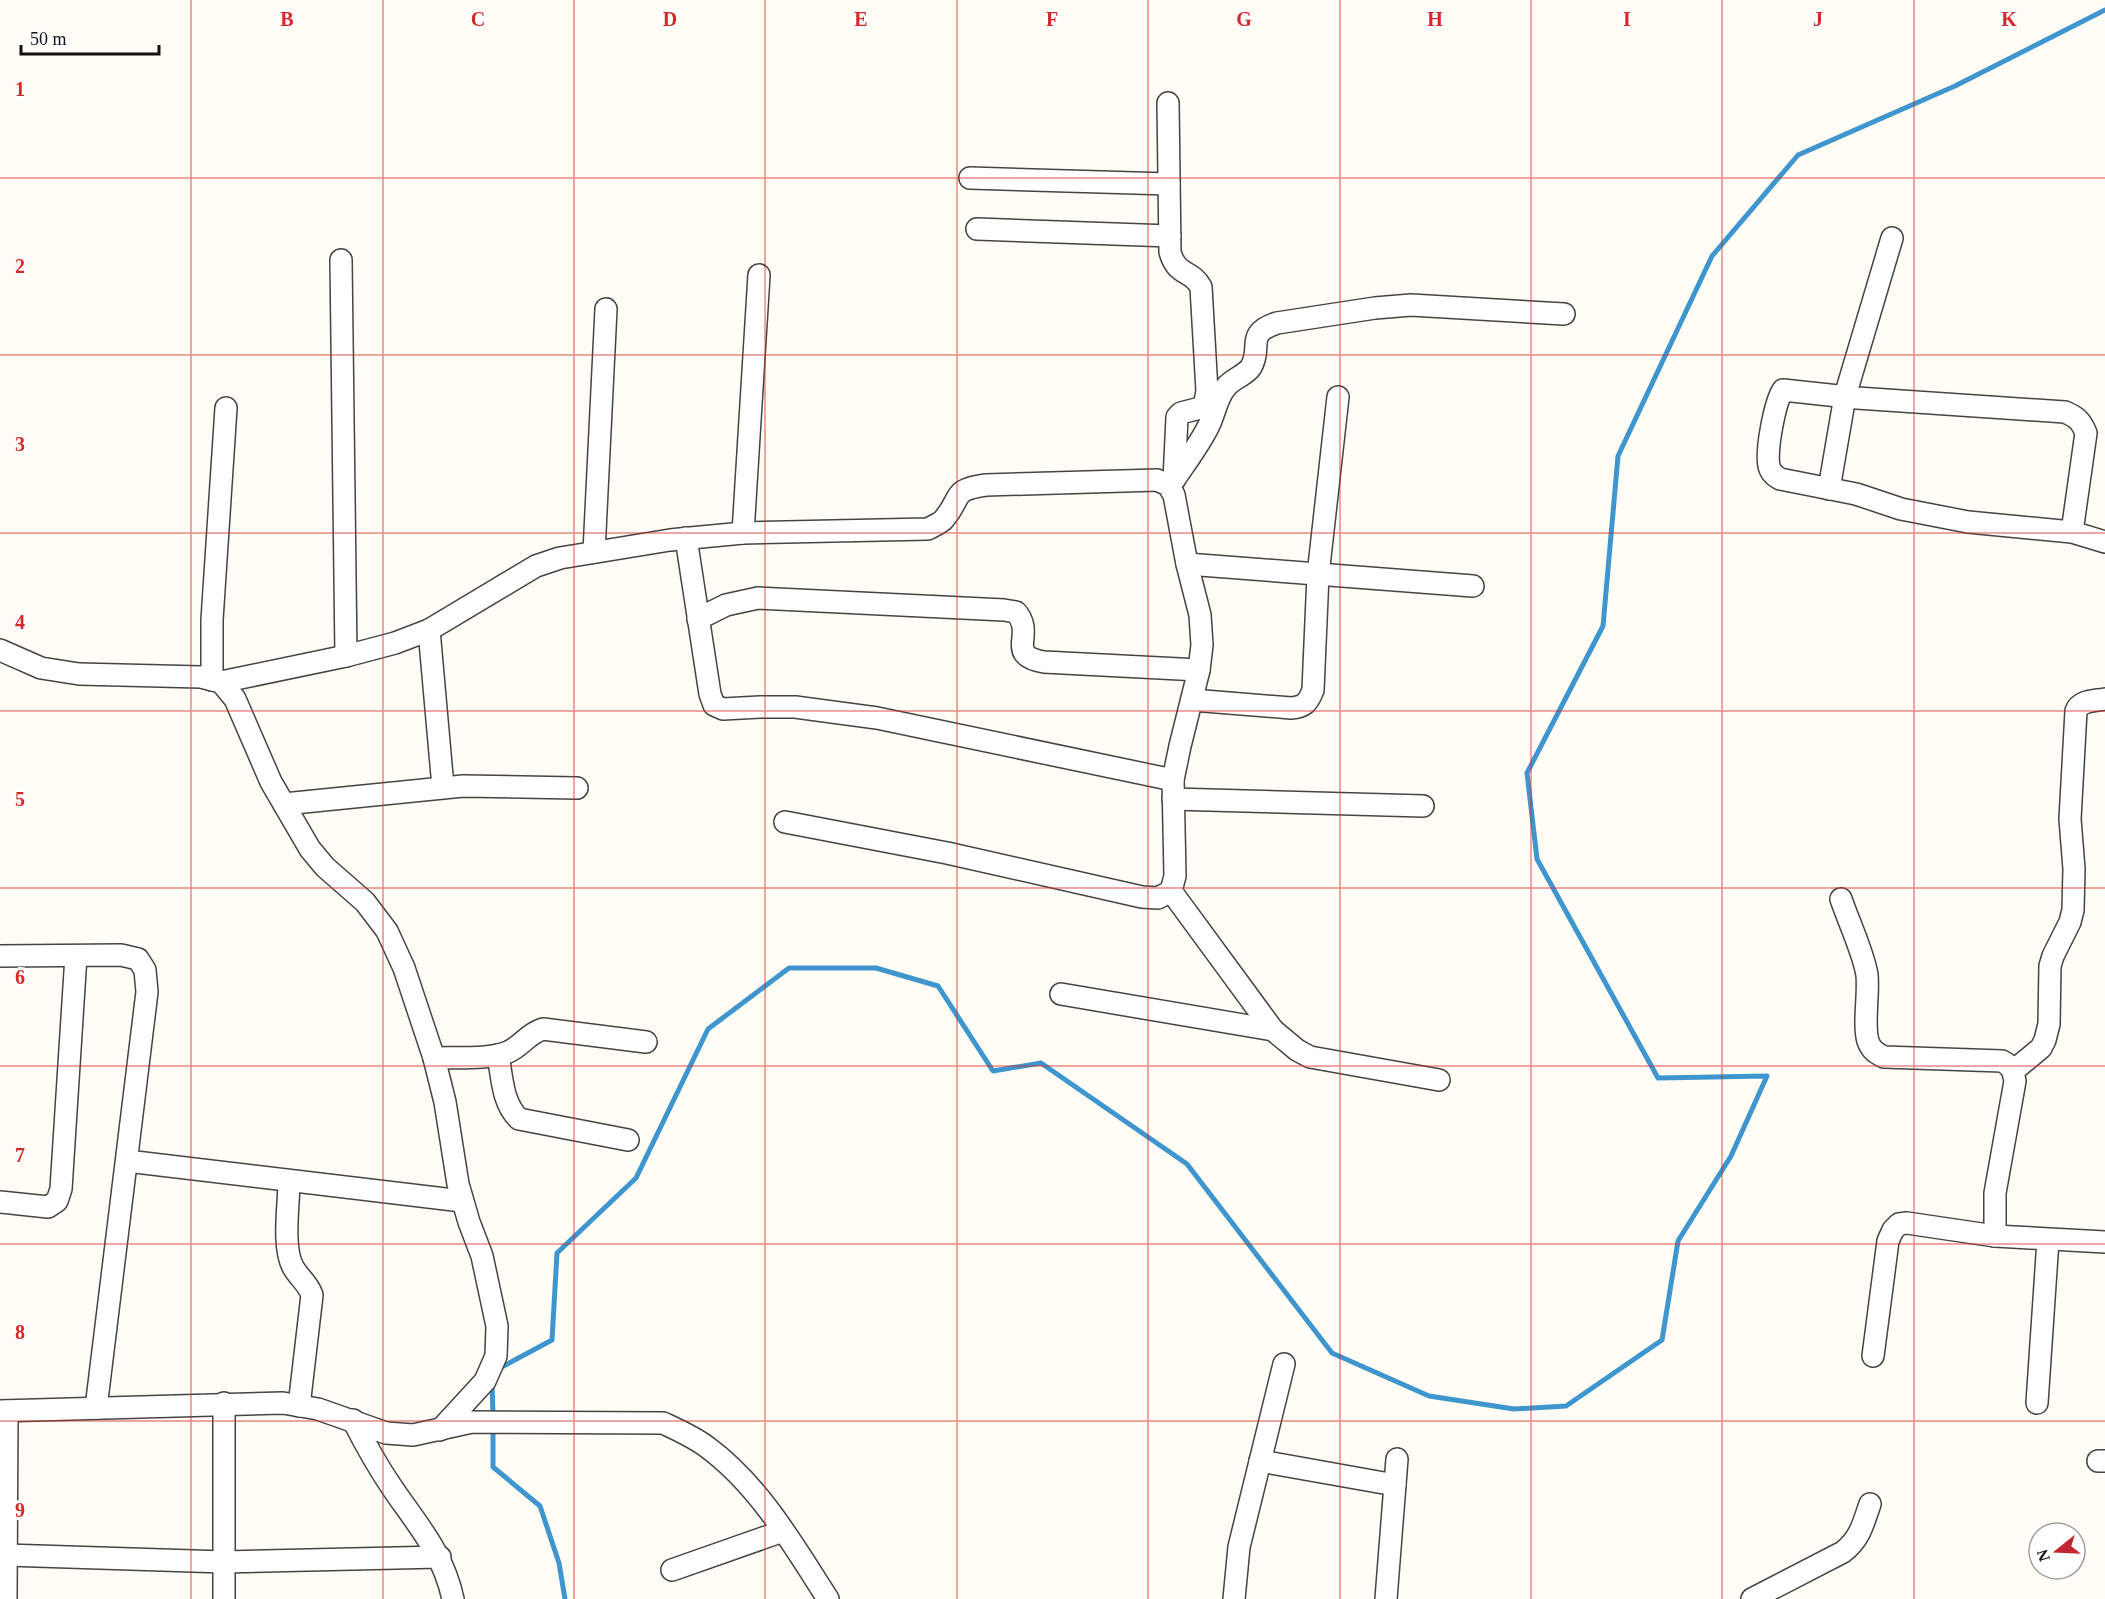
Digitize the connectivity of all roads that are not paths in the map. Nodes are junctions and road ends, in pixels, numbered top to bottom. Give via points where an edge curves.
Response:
1 (1168, 103) dead end
2 (970, 178) dead end
3 (1169, 184) junction
4 (977, 229) dead end
5 (1170, 236) junction
6 (1892, 238) dead end
7 (341, 260) dead end
8 (759, 275) dead end
9 (606, 309) dead end
10 (1564, 314) dead end
11 (1845, 396) junction
12 (1338, 397) dead end
13 (226, 408) dead end
14 (1174, 487) junction
15 (1828, 489) junction
16 (2072, 532) junction
17 (743, 533) junction
18 (686, 538) junction
19 (2105, 542) edge
20 (594, 552) junction
21 (1186, 564) junction
22 (1318, 575) junction
23 (1473, 586) dead end
24 (698, 619) junction
25 (429, 630) junction
26 (0, 650) edge
27 (346, 656) junction
28 (1199, 670) junction
29 (217, 681) junction
30 (2105, 699) edge
31 (1192, 700) junction
32 (443, 787) junction
33 (577, 788) dead end
34 (1173, 789) junction
35 (284, 804) junction
36 (1423, 806) dead end
37 (785, 822) dead end
38 (1171, 891) junction
39 (1841, 899) dead end
40 (0, 956) edge
41 (76, 956) junction
42 (1061, 994) dead end
43 (1273, 1030) junction
44 (646, 1042) dead end
45 (498, 1055) junction
46 (434, 1058) junction
47 (2013, 1071) junction
48 (1439, 1080) dead end
49 (628, 1140) dead end
50 (127, 1161) junction
51 (289, 1181) junction
52 (0, 1202) edge
53 (462, 1202) junction
54 (1995, 1236) junction
55 (2048, 1240) junction
56 (2105, 1242) edge
57 (1873, 1356) dead end
58 (1284, 1365) dead end
59 (224, 1403) junction
60 (2037, 1403) dead end
61 (299, 1406) junction
62 (96, 1408) junction
63 (3, 1411) edge
64 (353, 1420) junction
65 (440, 1430) junction
66 (1397, 1459) dead end
67 (1260, 1461) junction
68 (3, 1470) edge
69 (1395, 1485) junction
70 (1870, 1504) dead end
71 (783, 1531) junction
72 (6, 1555) junction
73 (440, 1557) junction
74 (224, 1562) junction
75 (672, 1570) dead end
76 (6, 1599) edge
77 (224, 1599) edge
78 (453, 1599) edge
79 (828, 1599) edge
80 (1234, 1599) edge
81 (1386, 1599) edge
82 (1752, 1599) edge

1 - 3 street
2 - 3 street
3 - 5 street
4 - 5 street
5 - 14 street via 1173,262 1201,287 1207,391 1204,407 1176,417
6 - 11 street
7 - 27 street
8 - 17 street
9 - 20 street
10 - 14 street via 1411,305 1265,327 1255,344 1252,366 1225,388
11 - 15 street
11 - 15 street via 1783,390 1777,399 1767,460 1770,472 1780,479
11 - 16 street via 2065,412 2074,416 2086,433
12 - 22 street
13 - 29 street via 212,620
14 - 17 street via 1157,480 986,485 969,487 958,495 944,520 928,529
14 - 21 street
15 - 16 street via 1968,522
16 - 19 street
17 - 18 street
18 - 20 street
18 - 24 street
20 - 25 street via 536,566
21 - 22 street
21 - 28 street via 1200,615
22 - 23 street
22 - 31 street via 1313,690 1308,702 1291,708
24 - 28 street via 726,605 758,598 1010,611 1023,620 1024,654 1032,660
24 - 34 street via 710,694 714,705 723,709 795,707 877,717
25 - 27 street
25 - 32 street
26 - 29 street via 41,668 79,674 201,677
27 - 29 street
28 - 31 street
29 - 35 street via 235,699
30 - 47 street via 2082,704 2076,711 2070,819 2073,910 2050,966 2045,1040
31 - 34 street
32 - 33 street
32 - 35 street
34 - 36 street
34 - 38 street via 1175,876
35 - 46 street via 310,849 365,902 387,931 404,968
37 - 38 street via 1142,897 1158,898
38 - 43 street
39 - 47 street via 1866,973 1870,1047 1884,1057 2002,1061
40 - 41 street
41 - 50 street via 121,955 138,959 145,970 147,992
41 - 52 street via 61,1189 57,1201 48,1207
42 - 43 street
43 - 48 street via 1310,1057
44 - 45 street via 543,1029
45 - 46 street
45 - 49 street via 506,1100 519,1119
46 - 53 street
47 - 54 street via 2015,1081 1995,1194
50 - 51 street
50 - 62 street
51 - 53 street
51 - 61 street via 287,1243 293,1267 312,1295
53 - 65 street via 490,1290 497,1326 496,1356 485,1381
54 - 55 street
54 - 57 street via 1899,1224 1888,1241
55 - 56 street
55 - 60 street
58 - 67 street
59 - 61 street
59 - 62 street
59 - 74 street
61 - 64 street
62 - 63 street
63 - 68 street
64 - 65 street via 386,1433 413,1435
64 - 73 street via 377,1464
65 - 71 street via 472,1422 663,1423 708,1448 739,1476
66 - 69 street
67 - 69 street
67 - 80 street via 1239,1547
68 - 72 street
69 - 81 street
70 - 82 street via 1860,1534 1843,1552
71 - 75 street
71 - 79 street
72 - 74 street
72 - 76 street
73 - 74 street
73 - 78 street
74 - 77 street

